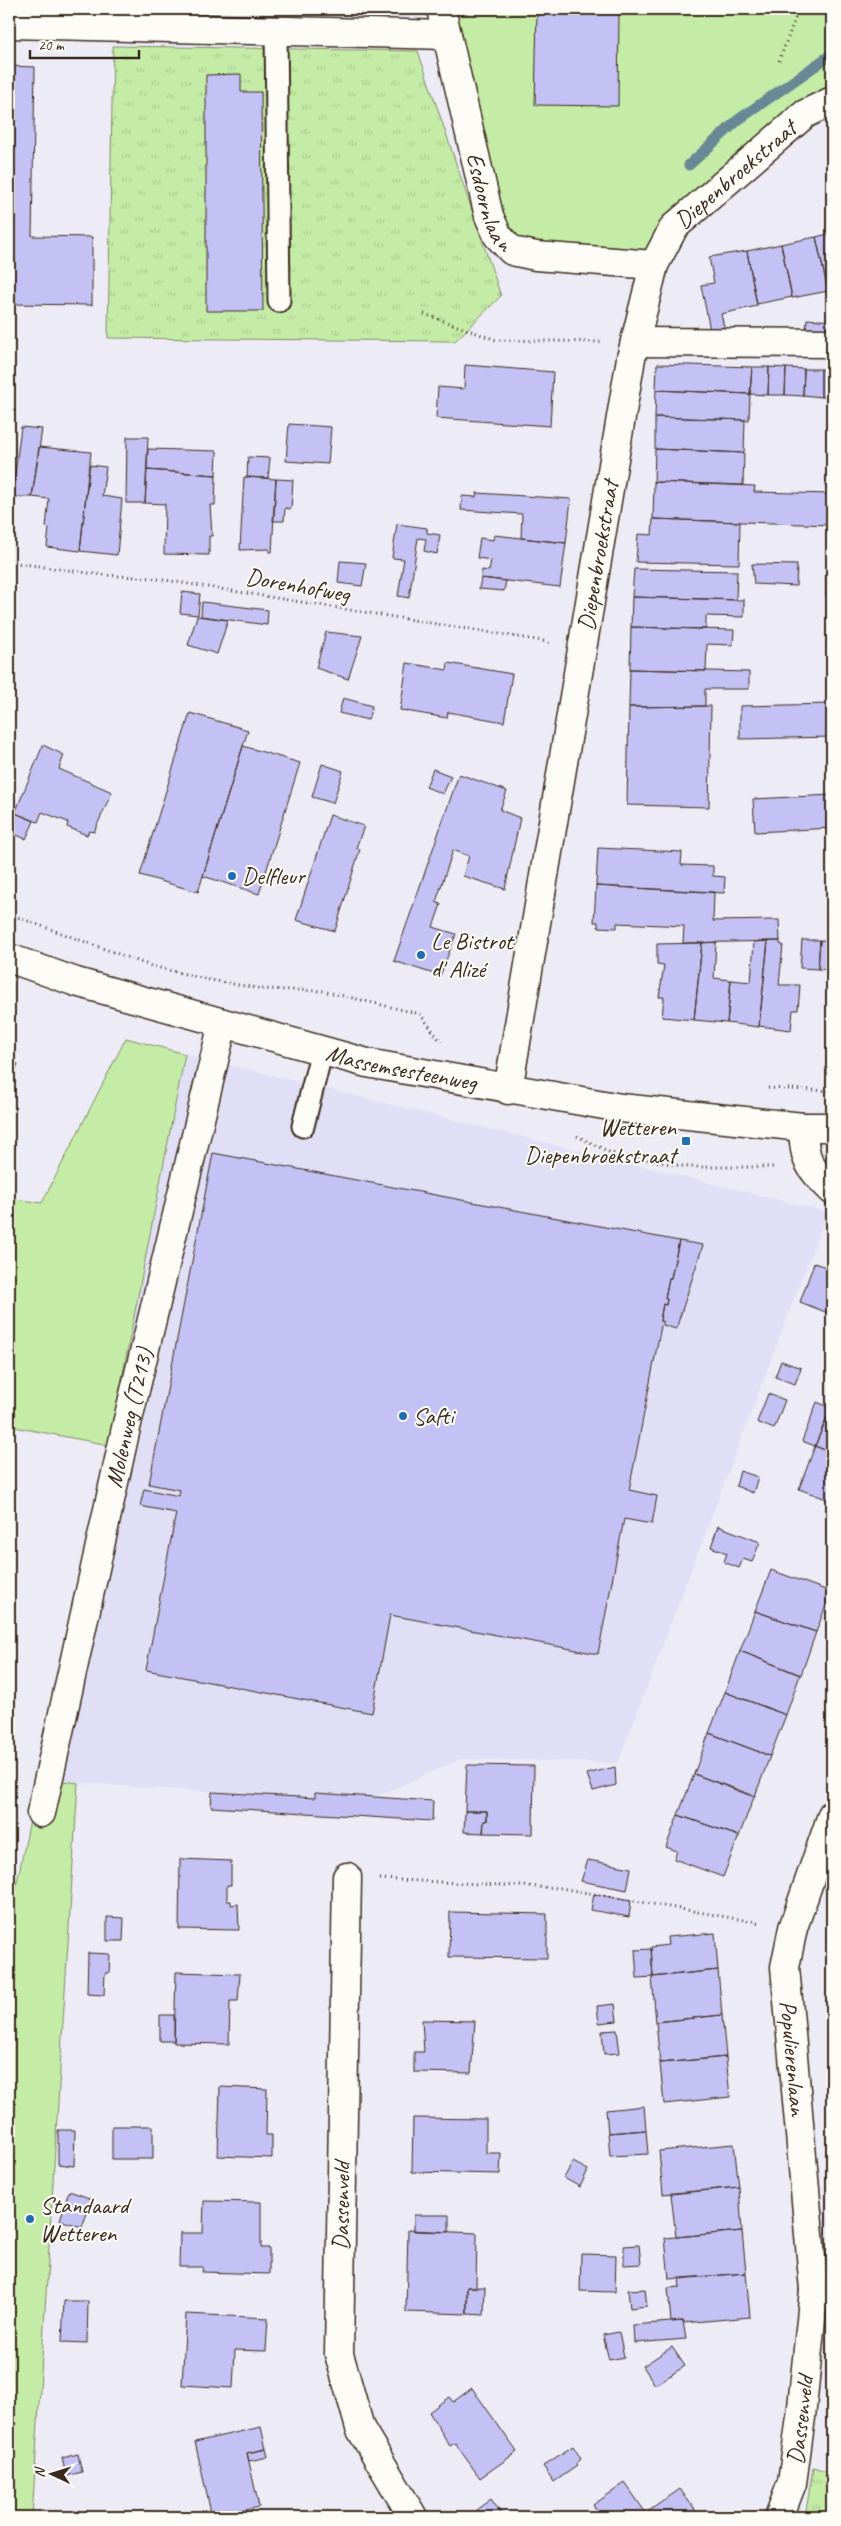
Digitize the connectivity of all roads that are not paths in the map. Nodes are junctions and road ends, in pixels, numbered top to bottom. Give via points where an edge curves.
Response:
1 (444, 22) edge
2 (9, 24) edge
3 (276, 31) junction
4 (832, 101) edge
5 (654, 265) junction
6 (278, 301) dead end
7 (635, 342) junction
8 (832, 343) edge
9 (9, 958) edge
10 (222, 1023) junction
11 (322, 1050) junction
12 (508, 1090) junction
13 (303, 1126) dead end
14 (803, 1127) junction
15 (832, 1127) edge
16 (832, 1190) edge
17 (41, 1813) dead end
18 (832, 1815) edge
19 (347, 1877) road end
20 (823, 2291) edge
21 (413, 2517) edge
22 (779, 2517) edge

1 - 3 street
1 - 5 street, Esdoornlaan via 489,216 498,236 512,251 536,256
2 - 3 street
3 - 6 lane
4 - 5 street, Diepenbroekstraat via 805,114 674,227
5 - 7 street, Diepenbroekstraat
7 - 8 street
7 - 12 street, Diepenbroekstraat
9 - 10 street, Massemsesteenweg via 76,982
10 - 11 street, Massemsesteenweg
10 - 17 street, Molenweg (T213) via 126,1428
11 - 12 street, Massemsesteenweg
11 - 13 lane
12 - 14 street, Massemsesteenweg via 621,1108
14 - 15 street, Massemsesteenweg
14 - 16 street via 804,1149 810,1168
18 - 20 street, Populierenlaan via 793,1928 786,1967
19 - 21 street, Dassenveld via 338,2354 360,2428
20 - 22 street, Dassenveld via 792,2483

